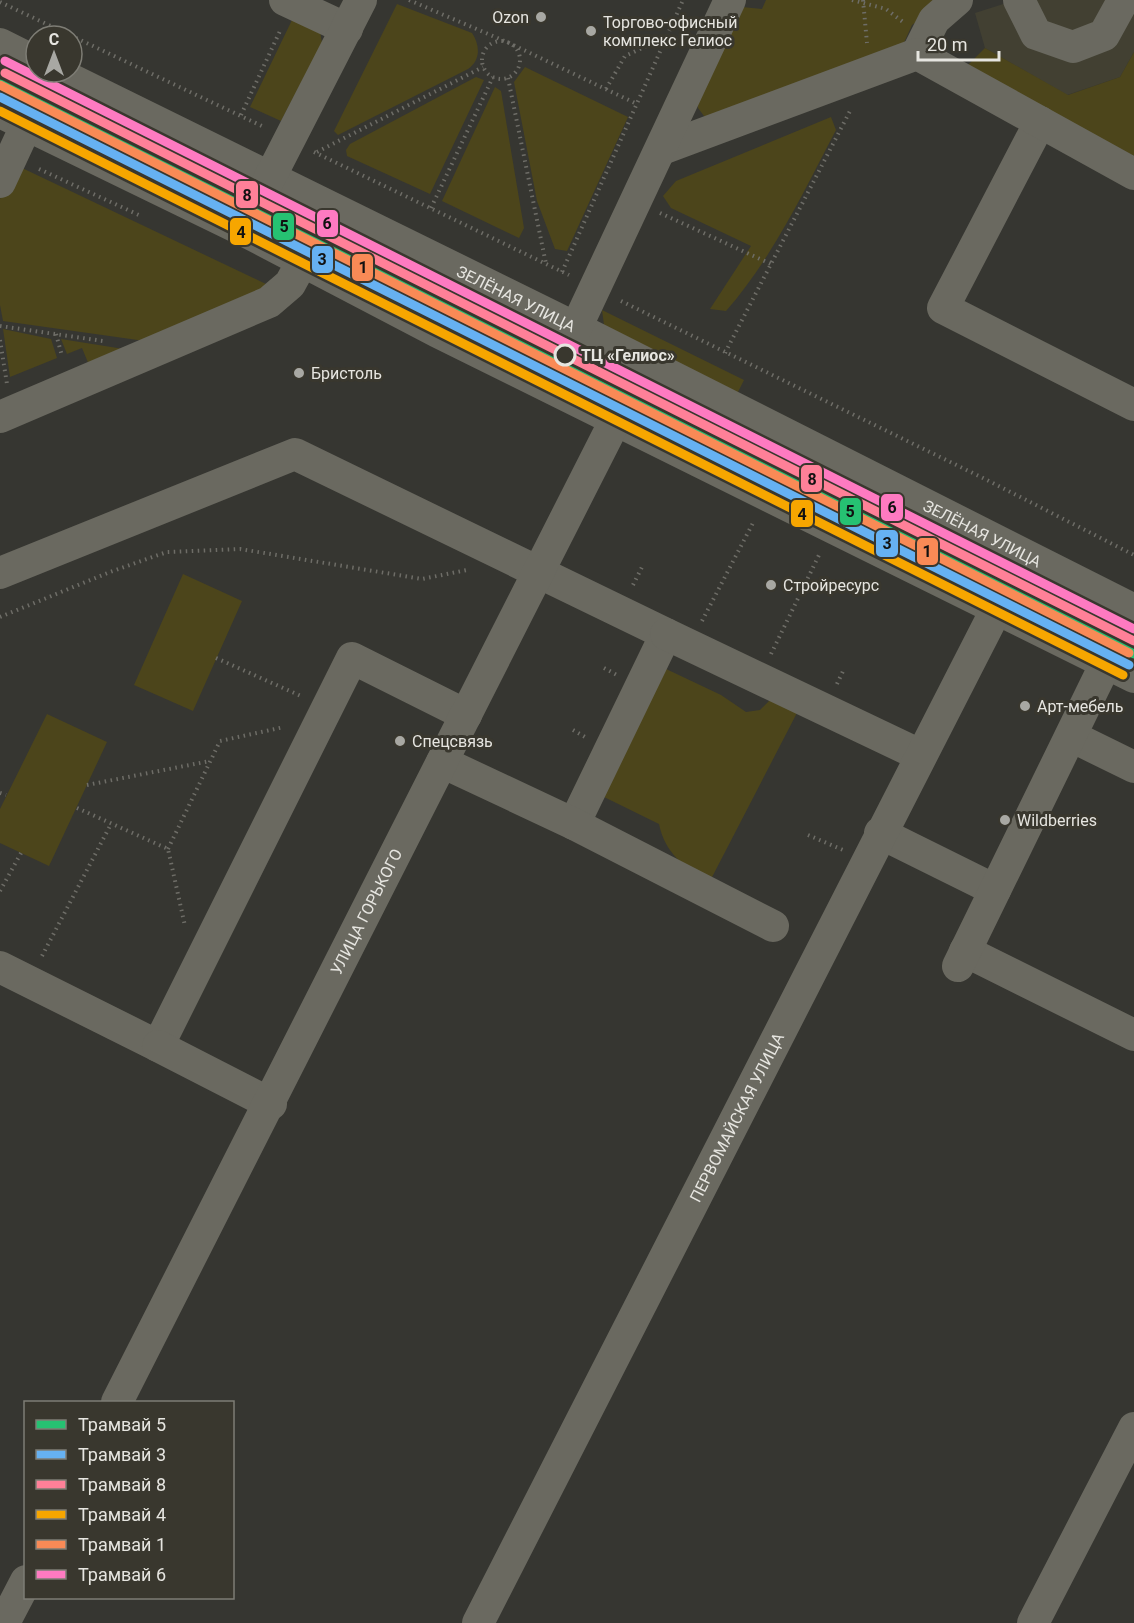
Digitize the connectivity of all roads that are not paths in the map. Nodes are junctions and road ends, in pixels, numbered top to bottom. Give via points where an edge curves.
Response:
1 (361, 0) edge
2 (730, 0) edge
3 (957, 0) edge
4 (1020, 0) edge
5 (289, 2) edge
6 (1119, 6) dead end
7 (347, 29) junction
8 (0, 44) edge
9 (921, 46) junction
10 (24, 56) edge
11 (80, 84) edge
12 (13, 119) edge
13 (1040, 122) junction
14 (662, 149) junction
15 (1134, 174) edge
16 (269, 177) junction
17 (0, 182) edge
18 (243, 230) junction
19 (302, 262) junction
20 (576, 328) junction
21 (1134, 405) edge
22 (0, 417) edge
23 (616, 419) junction
24 (526, 566) junction
25 (0, 573) edge
26 (996, 610) junction
27 (1134, 610) edge
28 (678, 640) junction
29 (1106, 663) junction
30 (1134, 678) edge
31 (466, 715) junction
32 (1071, 736) junction
33 (920, 755) junction
34 (442, 762) junction
35 (1134, 767) edge
36 (574, 824) junction
37 (880, 833) junction
38 (995, 891) junction
39 (773, 926) dead end
40 (0, 967) edge
41 (1134, 1035) edge
42 (158, 1046) junction
43 (271, 1104) junction
44 (118, 1401) edge
45 (1134, 1428) edge
46 (24, 1585) edge
47 (4, 1623) edge
48 (478, 1623) edge
49 (1034, 1623) edge

1 - 7 street
2 - 14 street
3 - 9 street via 934,20
4 - 6 street via 1036,34 1073,47 1104,36
5 - 7 street
7 - 16 street
8 - 10 street
9 - 13 street
9 - 14 street via 870,73
11 - 16 street, ЗЕЛЁНАЯ УЛИЦА
12 - 17 street
12 - 18 street
13 - 15 street
13 - 21 street via 943,308
14 - 20 street
16 - 18 street
16 - 20 street, ЗЕЛЁНАЯ УЛИЦА
18 - 19 street
19 - 22 street via 290,284 269,302
19 - 23 street
20 - 27 street, ЗЕЛЁНАЯ УЛИЦА
23 - 24 street, УЛИЦА ГОРЬКОГО
23 - 26 street
24 - 25 street via 295,454
24 - 28 street
24 - 31 street, УЛИЦА ГОРЬКОГО
26 - 29 street
26 - 33 street, ПЕРВОМАЙСКАЯ УЛИЦА
28 - 33 street
28 - 36 street
29 - 30 street
29 - 32 street
31 - 34 street, УЛИЦА ГОРЬКОГО
31 - 42 street via 352,658
32 - 35 street
32 - 38 street
33 - 37 street, ПЕРВОМАЙСКАЯ УЛИЦА
34 - 36 street
34 - 43 street, УЛИЦА ГОРЬКОГО
36 - 39 street
37 - 38 street
37 - 48 street, ПЕРВОМАЙСКАЯ УЛИЦА
38 - 41 street via 962,958
40 - 42 street
42 - 43 street
43 - 44 street, УЛИЦА ГОРЬКОГО
45 - 49 street
46 - 47 street

